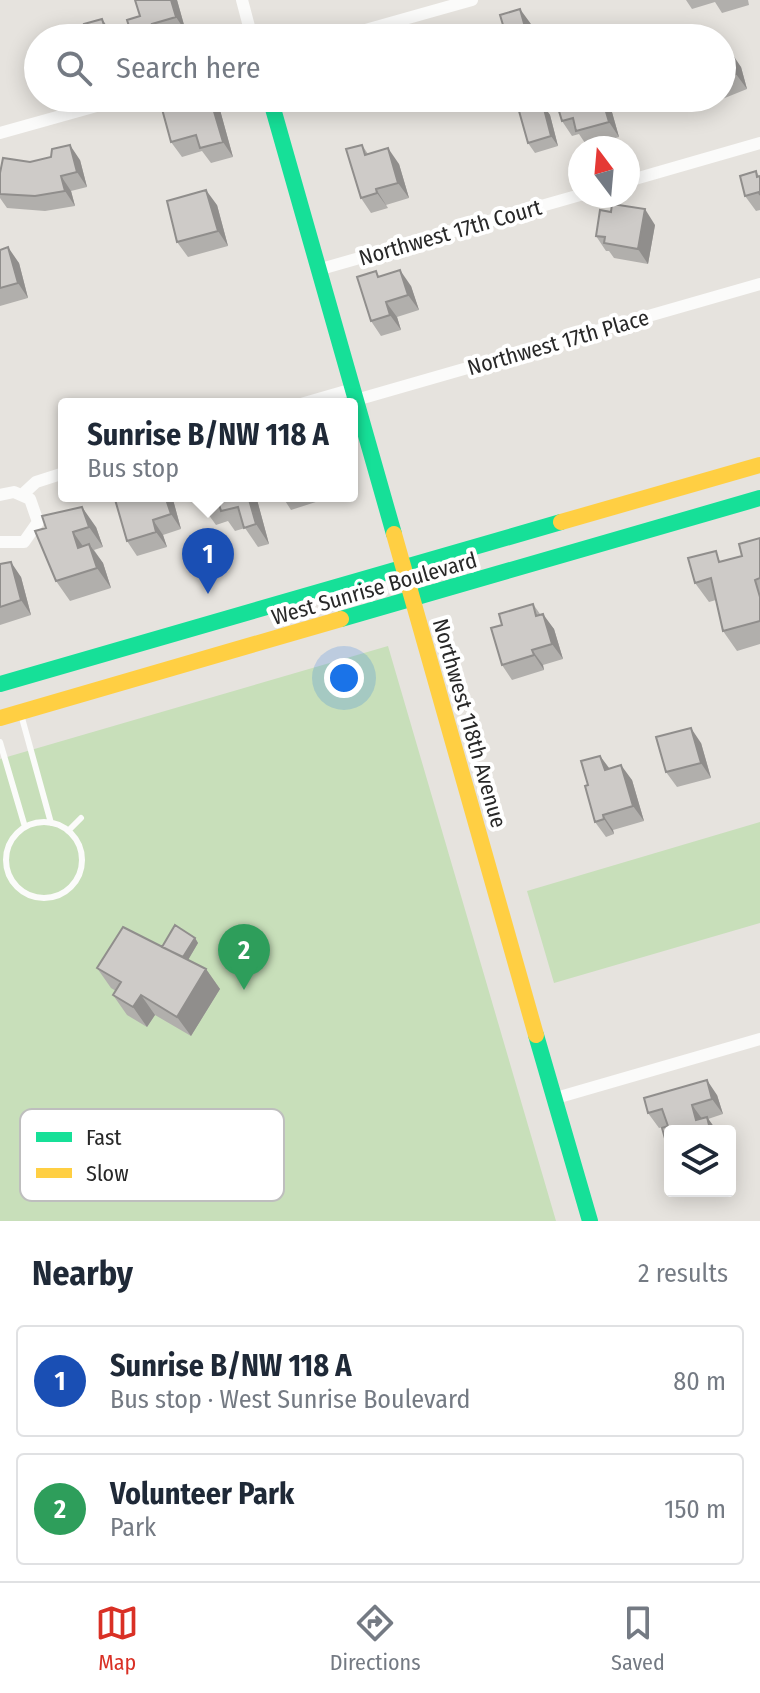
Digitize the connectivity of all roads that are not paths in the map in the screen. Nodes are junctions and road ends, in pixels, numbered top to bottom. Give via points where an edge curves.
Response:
1 (242, 0) edge
2 (472, 0) edge
3 (248, 24) edge
4 (387, 24) edge
5 (75, 112) edge
6 (274, 112) edge
7 (0, 133) edge
8 (760, 143) edge
9 (640, 178) edge
10 (568, 198) edge
11 (321, 269) junction
12 (760, 284) edge
13 (354, 395) junction
14 (336, 398) edge
15 (355, 398) edge
16 (358, 409) edge
17 (760, 465) edge
18 (58, 475) edge
19 (23, 494) junction
20 (0, 495) edge
21 (760, 498) edge
22 (0, 542) edge
23 (404, 567) junction
24 (413, 600) junction
25 (0, 684) edge
26 (20, 713) junction
27 (0, 718) edge
28 (0, 742) edge
29 (81, 818) dead end
30 (51, 823) junction
31 (25, 827) junction
32 (68, 831) junction
33 (4, 846) edge
34 (3, 863) edge
35 (760, 1039) edge
36 (556, 1098) junction
37 (590, 1221) edge

1 - 3 street
2 - 4 street
5 - 7 street
6 - 11 main road, Northwest 118th Avenue
8 - 9 street
10 - 11 street, Northwest 17th Court
11 - 13 main road, Northwest 118th Avenue
12 - 13 street, Northwest 17th Place
13 - 14 street, Northwest 17th Place
13 - 15 main road, Northwest 118th Avenue
16 - 23 main road, Northwest 118th Avenue
17 - 23 main road, West Sunrise Boulevard
18 - 19 street via 36,482
19 - 20 street
19 - 22 street via 35,506 35,530 24,542
21 - 24 main road, West Sunrise Boulevard
23 - 24 main road, Northwest 118th Avenue
23 - 25 main road, West Sunrise Boulevard
24 - 26 main road, West Sunrise Boulevard
24 - 36 main road, Northwest 118th Avenue
26 - 27 main road, West Sunrise Boulevard
26 - 30 lane
28 - 31 lane
29 - 32 lane
30 - 31 lane
30 - 32 lane
31 - 33 lane
32 - 34 lane via 78,843 82,864 64,893 29,895 12,882
33 - 34 lane
35 - 36 street
36 - 37 main road, Northwest 118th Avenue

